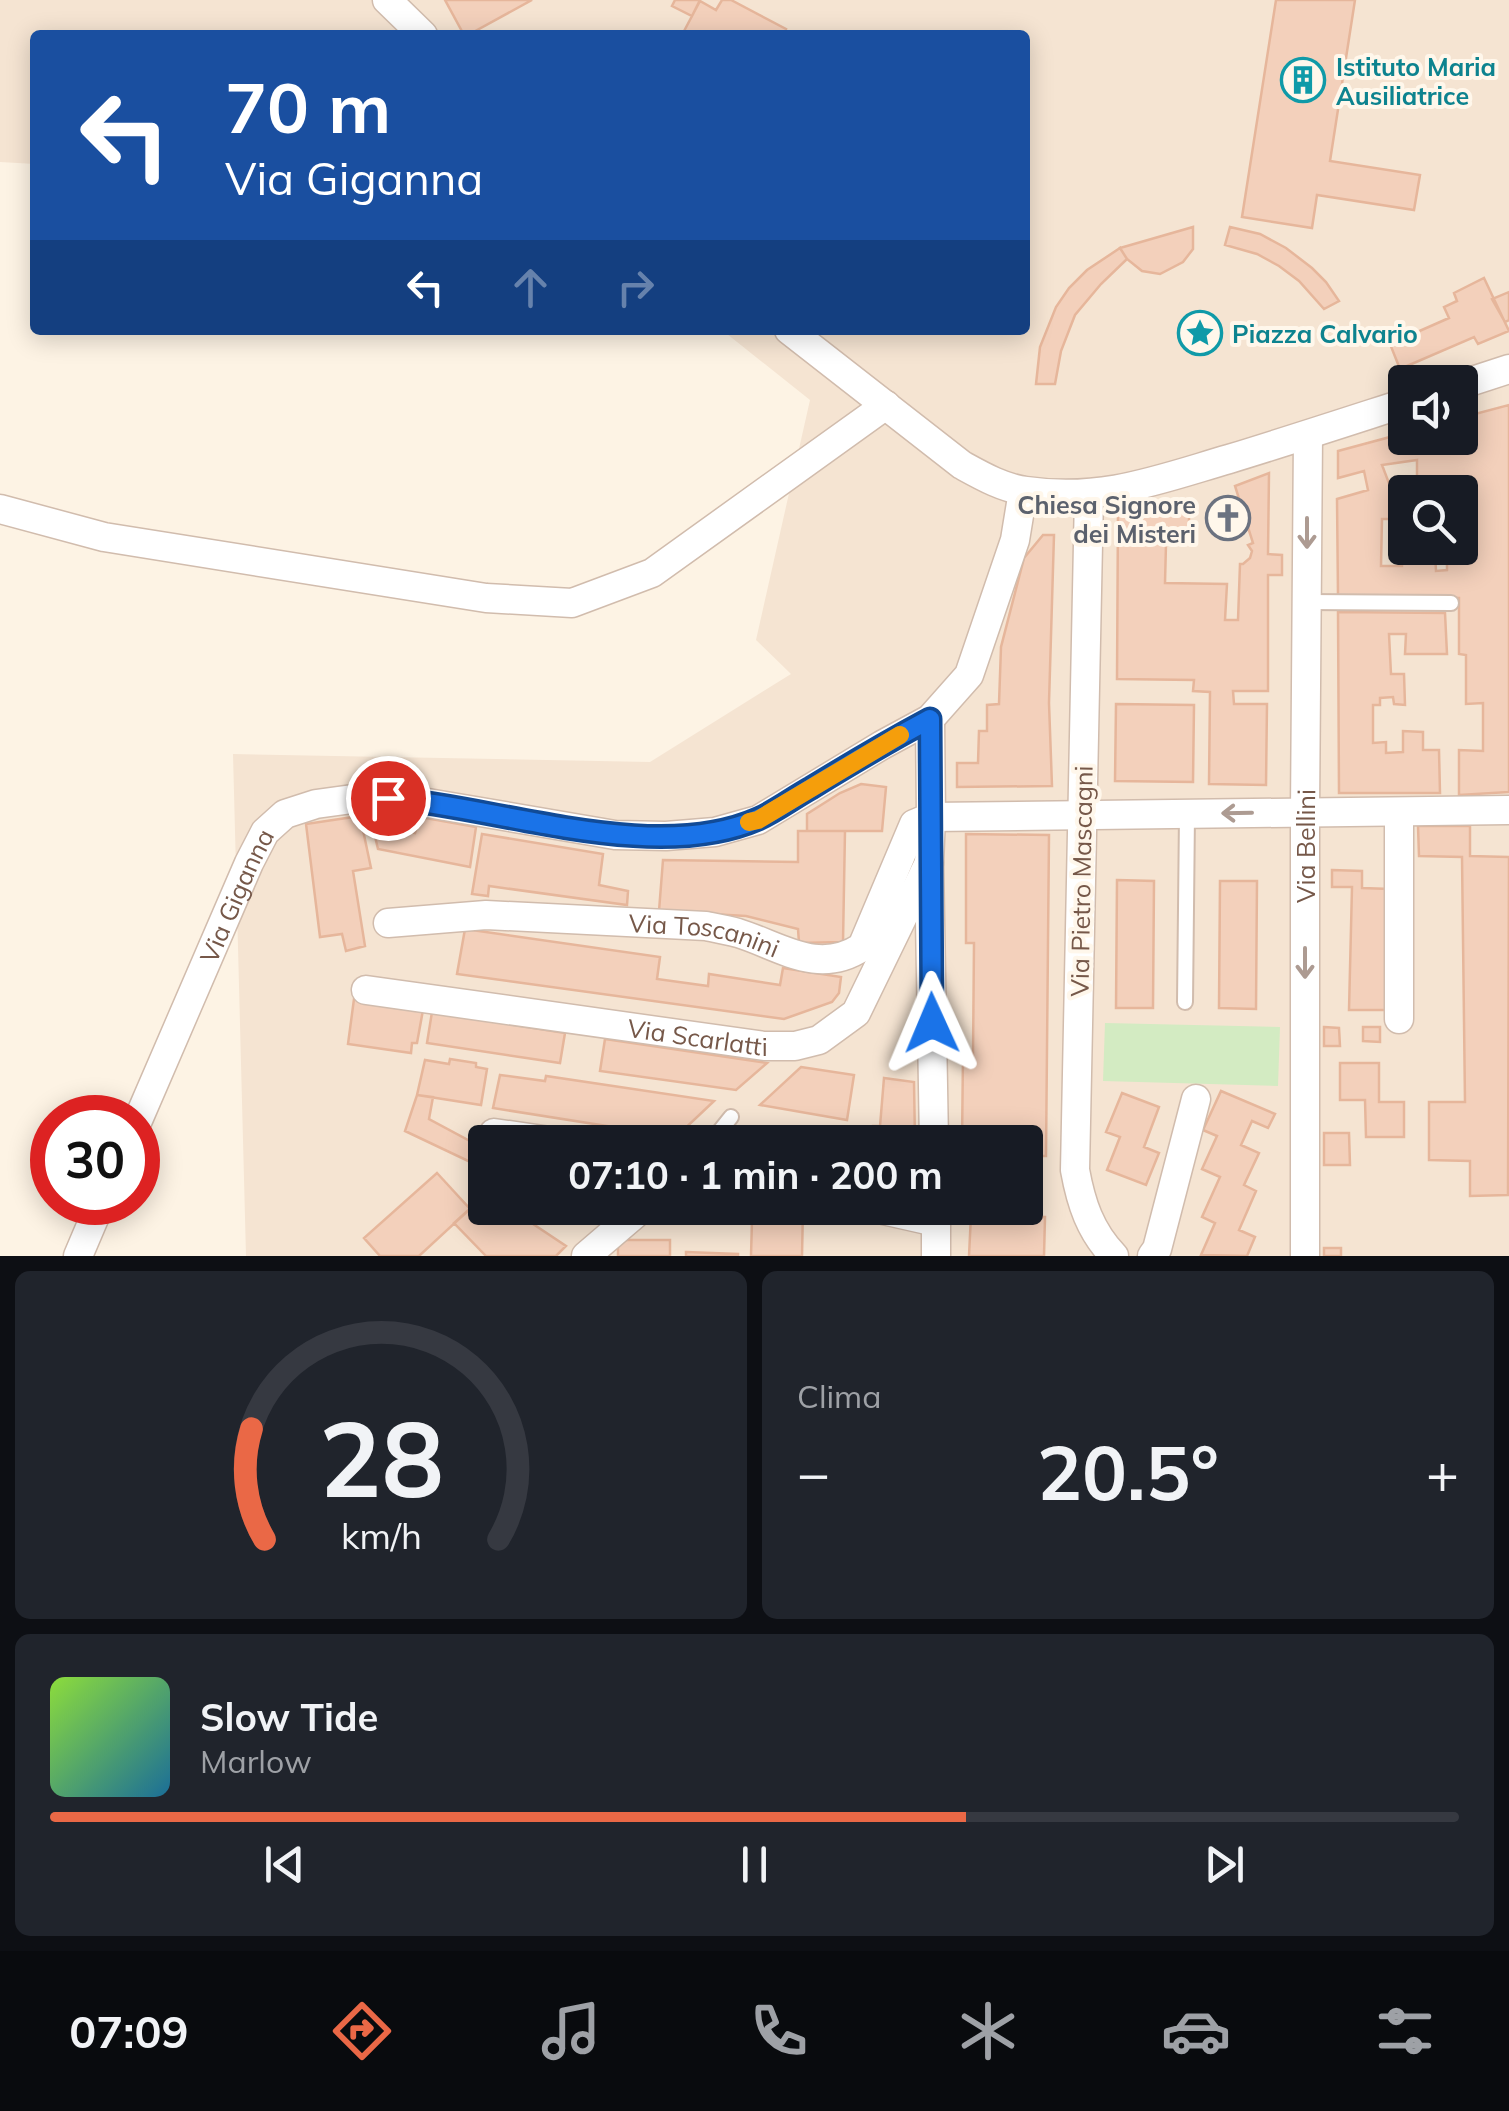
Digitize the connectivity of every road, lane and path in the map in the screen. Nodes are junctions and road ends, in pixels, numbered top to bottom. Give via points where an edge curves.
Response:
1 (387, 0) edge
2 (418, 30) edge
3 (795, 335) edge
4 (1509, 369) edge
5 (1478, 379) edge
6 (886, 405) junction
7 (1388, 409) edge
8 (1308, 435) junction
9 (1023, 491) junction
10 (1089, 495) junction
11 (0, 509) edge
12 (1307, 602) junction
13 (1451, 604) dead end
14 (930, 719) junction
15 (1509, 810) edge
16 (1305, 812) junction
17 (1399, 812) junction
18 (1188, 814) junction
19 (1082, 815) junction
20 (931, 817) junction
21 (929, 864) junction
22 (388, 923) dead end
23 (366, 990) dead end
24 (1185, 1002) dead end
25 (1400, 1019) dead end
26 (149, 1095) edge
27 (1196, 1099) dead end
28 (731, 1118) dead end
29 (725, 1125) edge
30 (934, 1125) edge
31 (92, 1225) edge
32 (622, 1225) edge
33 (936, 1225) edge
34 (78, 1256) edge
35 (586, 1256) edge
36 (936, 1256) edge
37 (1114, 1256) edge
38 (1152, 1256) edge
39 (1306, 1256) edge

1 - 2 street
3 - 6 street
4 - 5 street
6 - 9 street via 962,465
6 - 11 street via 652,574 572,603 486,598 104,537
7 - 8 street
8 - 10 street
8 -> 12 street, Via Bellini
9 - 10 street
9 - 14 street, Via Giganna via 1015,540 970,675
10 - 19 street, Via Pietro Mascagni
12 - 13 lane
12 - 16 street, Via Bellini
14 - 20 street
14 - 26 street, Via Giganna via 758,820 714,832 616,835 367,796 285,814 249,863
15 - 17 street
16 - 17 street
16 -> 18 street
16 -> 39 street, Via Bellini
17 - 25 street
18 - 19 street
18 - 24 lane
19 - 20 street
19 - 37 street, Via Pietro Mascagni via 1075,1170 1082,1207
20 - 21 street
20 - 22 street, Via Toscanini via 914,824 862,947 848,956 806,958 706,926 486,915
21 - 23 street, Via Scarlatti via 856,1013 819,1040 795,1046
21 - 30 street
27 - 38 street
28 - 29 lane
31 - 34 street
32 - 35 street
33 - 36 street

